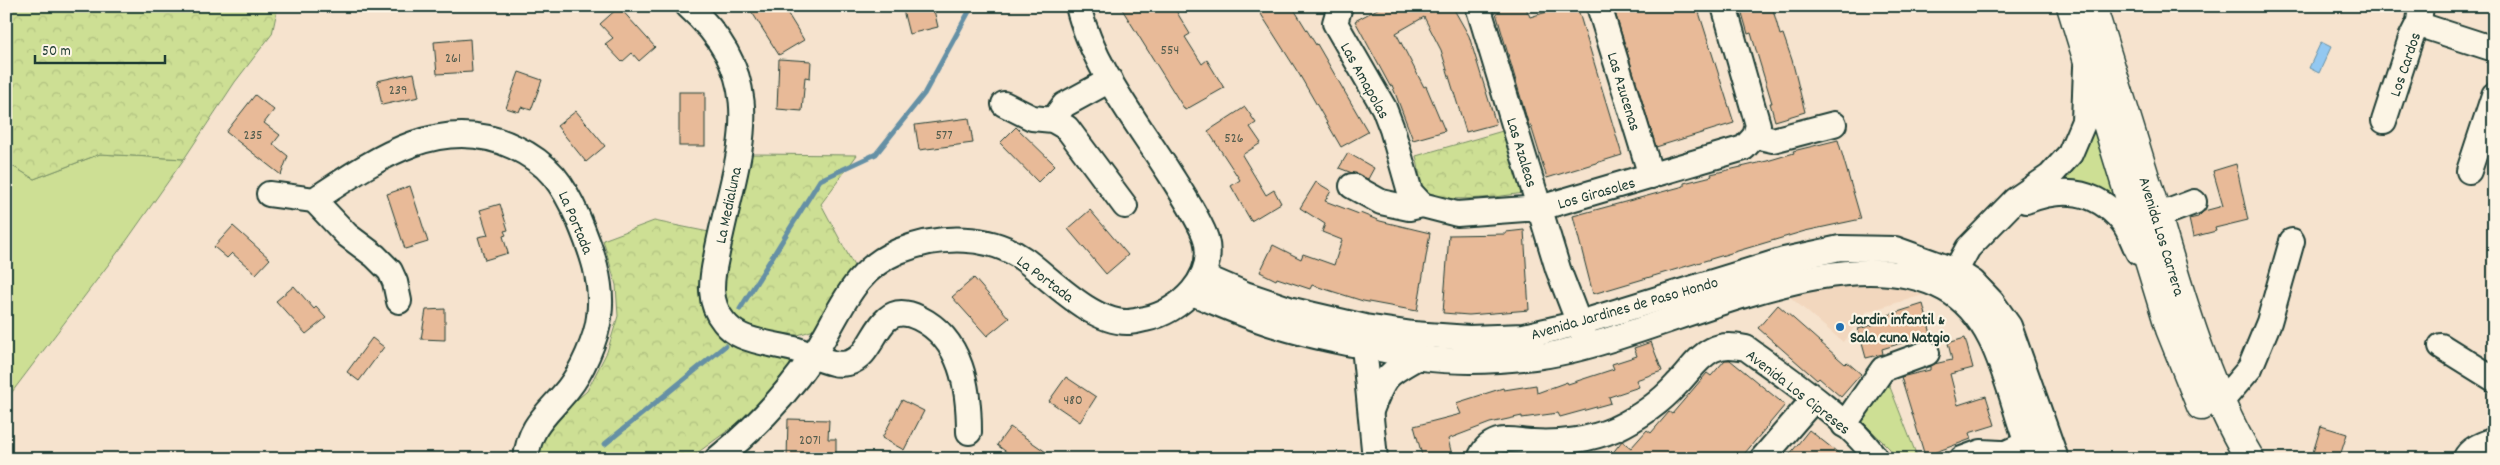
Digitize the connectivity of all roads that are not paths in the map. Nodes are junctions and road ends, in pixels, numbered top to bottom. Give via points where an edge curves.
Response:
1 (688, 6) edge
2 (1078, 6) edge
3 (1478, 6) edge
4 (1599, 6) edge
5 (1724, 6) edge
6 (2071, 6) edge
7 (2092, 6) edge
8 (1334, 7) edge
9 (2420, 14) edge
10 (2494, 49) edge
11 (2087, 58) junction
12 (1110, 80) junction
13 (2494, 95) edge
14 (1004, 104) dead end
15 (1054, 120) junction
16 (2384, 121) dead end
17 (1834, 124) dead end
18 (1755, 136) junction
19 (2469, 171) dead end
20 (1651, 176) junction
21 (1352, 186) dead end
22 (269, 194) dead end
23 (314, 200) junction
24 (2194, 202) dead end
25 (1422, 205) junction
26 (1125, 206) dead end
27 (1546, 206) junction
28 (2006, 209) junction
29 (2157, 216) junction
30 (2292, 241) dead end
31 (1951, 280) junction
32 (1197, 284) junction
33 (2161, 300) junction
34 (399, 301) dead end
35 (1584, 334) junction
36 (1364, 337) junction
37 (2441, 346) dead end
38 (1927, 353) dead end
39 (813, 355) junction
40 (1418, 357) junction
41 (2494, 379) edge
42 (1814, 399) junction
43 (2220, 403) junction
44 (1371, 410) junction
45 (1844, 425) junction
46 (969, 432) dead end
47 (2494, 440) edge
48 (1532, 442) junction
49 (2035, 446) edge
50 (1997, 456) edge
51 (526, 459) edge
52 (717, 459) edge
53 (1375, 459) edge
54 (1480, 459) edge
55 (1515, 459) edge
56 (1762, 459) edge
57 (1876, 459) edge
58 (1962, 459) edge
59 (2056, 459) edge
60 (2228, 459) edge
61 (2250, 459) edge
62 (2465, 459) edge

1 - 39 street, La Medialuna via 705,21 727,49 738,74 742,94 741,142 712,278 714,304 730,329 743,336
2 - 12 street
3 - 27 street, Las Azaleas
4 - 20 street, Las Azucenas
5 - 18 street via 1756,115
6 - 11 main road, Avenida Los Carrera
7 - 29 main road, Avenida Los Carrera
8 - 25 street, Las Amapolas via 1335,23 1384,108 1410,192
9 - 10 street via 2426,27
9 - 16 street, Los Cardos
11 - 28 street via 2084,121 2070,154 2050,176
11 - 33 main road, Avenida Los Carrera
12 - 15 street via 1064,105
12 - 32 street via 1180,190 1206,239 1208,262
13 - 19 street
14 - 15 street via 1032,118
15 - 26 street via 1067,128
17 - 18 street via 1772,140
18 - 20 street, Los Girasoles via 1744,148
20 - 27 street, Los Girasoles
21 - 25 street, Los Girasoles via 1381,202 1409,208
22 - 23 street
23 - 34 street via 347,235 390,271
23 - 51 street, La Portada via 367,164 432,137 454,133 499,140 522,151 550,171 565,189 588,242 598,277 599,317 580,372 536,424
24 - 29 street
25 - 27 street, Los Girasoles via 1457,214
27 - 35 street, Las Azaleas via 1558,269
28 - 31 street via 1968,248
28 - 33 street via 2062,191 2089,196 2122,221
29 - 43 main road, Avenida Los Carrera via 2205,370
30 - 43 street via 2269,322 2250,368
31 - 35 street, Avenida Jardines de Paso Hondo via 1895,249 1840,248 1784,260
31 - 49 street, Avenida Jardines de Paso Hondo via 1974,282 2009,326
32 - 36 street, Avenida Jardines de Paso Hondo via 1260,320 1324,339
32 - 39 street, La Portada via 1161,316 1126,322 1095,313 1065,294 1023,258 996,245 969,239 937,242 900,251 870,268 850,290
33 - 60 main road, Avenida Los Carrera via 2192,387
35 - 36 street, Avenida Jardines de Paso Hondo
35 - 40 street, Avenida Jardines de Paso Hondo via 1537,357 1486,361
36 - 40 street, Avenida Jardines de Paso Hondo
36 - 44 street
37 - 41 street
38 - 45 street via 1883,369
39 - 46 street, La Medialuna via 834,364 850,362 861,355 887,318 910,313 932,325 950,345 964,373 969,401
39 - 52 street, La Portada via 786,392 740,441
40 - 44 street via 1396,369 1382,382
42 - 45 street, Avenida Los Cipreses
42 - 48 street, Avenida Los Cipreses via 1746,348 1723,346 1704,356 1651,408 1614,429 1577,440
42 - 56 street
43 - 61 main road, Avenida Los Carrera
44 - 53 street
45 - 57 street, Avenida Los Cipreses
47 - 62 street via 2468,453
48 - 54 street, Avenida Los Cipreses via 1498,441 1488,446
48 - 55 street
49 - 50 street
49 - 59 street, Avenida Jardines de Paso Hondo
50 - 58 street via 1981,452

